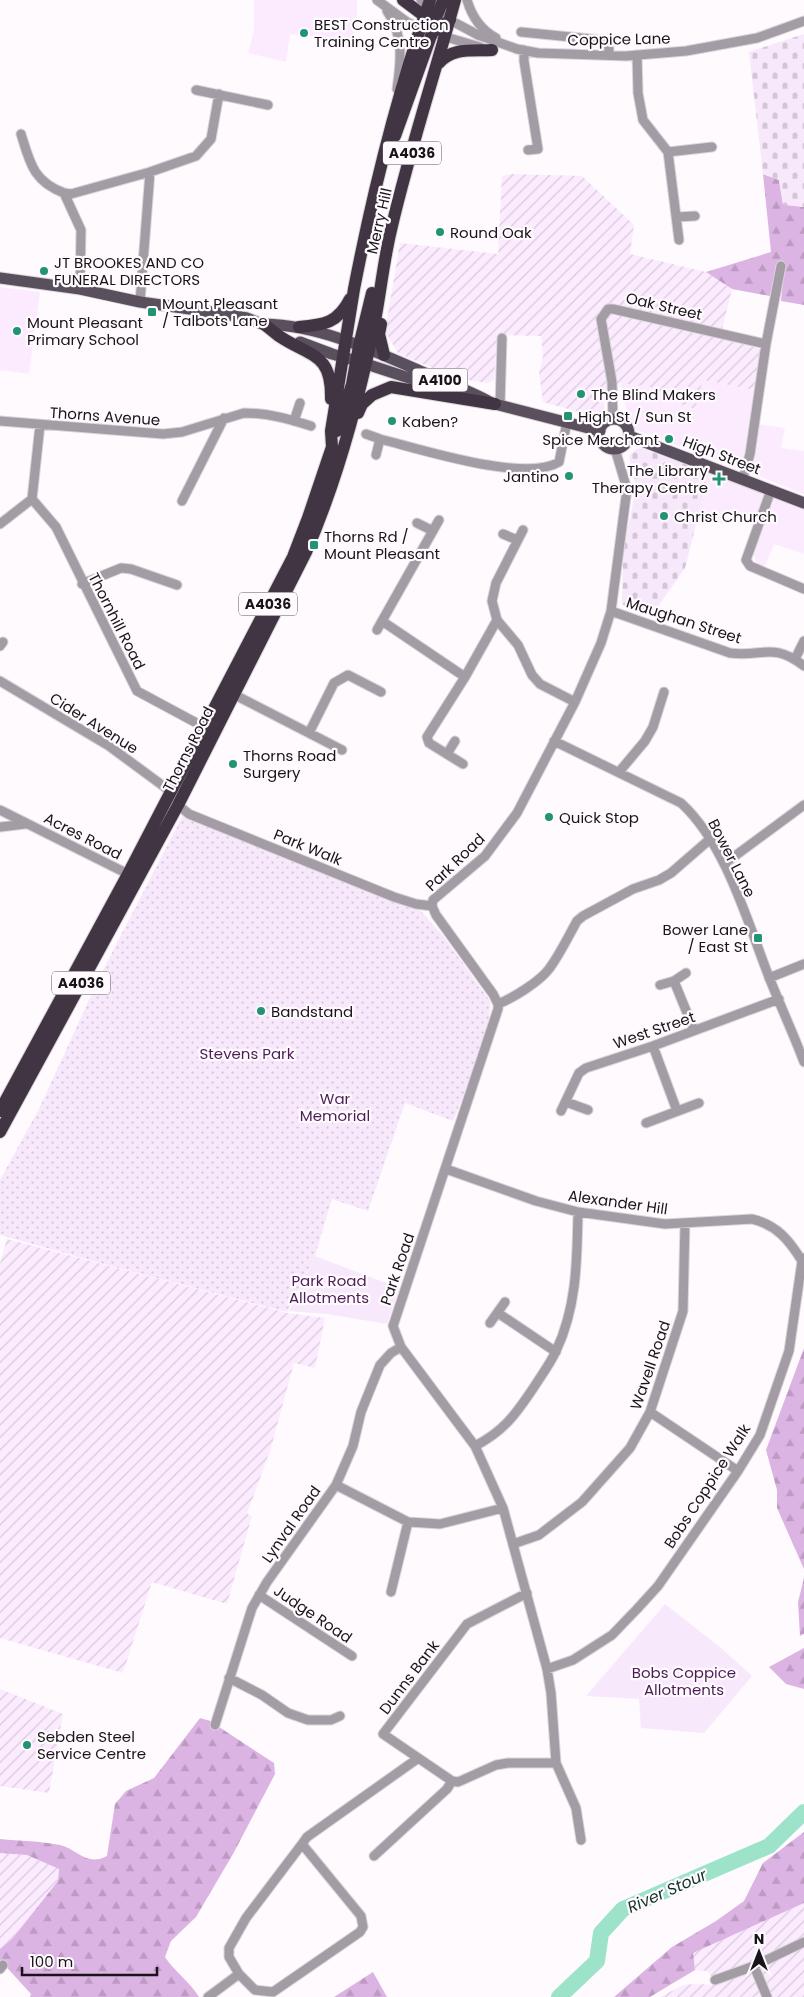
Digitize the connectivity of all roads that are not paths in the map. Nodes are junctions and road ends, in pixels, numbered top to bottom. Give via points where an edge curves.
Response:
1 (403, 0) edge
2 (455, 0) edge
3 (467, 0) edge
4 (380, 2) edge
5 (432, 17) edge
6 (450, 20) junction
7 (804, 21) edge
8 (521, 32) dead end
9 (492, 50) junction
10 (520, 50) junction
11 (609, 55) junction
12 (637, 55) junction
13 (438, 64) junction
14 (196, 90) dead end
15 (219, 94) junction
16 (268, 105) dead end
17 (394, 113) junction
18 (21, 134) dead end
19 (712, 146) dead end
20 (528, 150) dead end
21 (668, 152) junction
22 (383, 155) junction
23 (150, 172) junction
24 (64, 193) junction
25 (695, 216) dead end
26 (677, 218) junction
27 (390, 237) junction
28 (679, 240) dead end
29 (781, 266) dead end
30 (0, 278) edge
31 (80, 290) junction
32 (354, 290) junction
33 (140, 302) junction
34 (264, 324) junction
35 (299, 327) junction
36 (502, 338) dead end
37 (346, 342) junction
38 (766, 344) junction
39 (364, 348) junction
40 (384, 354) junction
41 (344, 358) junction
42 (362, 362) junction
43 (300, 402) dead end
44 (498, 405) junction
45 (224, 418) junction
46 (613, 419) junction
47 (0, 421) edge
48 (294, 421) junction
49 (567, 422) junction
50 (40, 425) junction
51 (311, 426) dead end
52 (331, 431) junction
53 (600, 431) junction
54 (366, 434) dead end
55 (347, 436) junction
56 (629, 436) junction
57 (380, 439) junction
58 (332, 447) junction
59 (615, 449) junction
60 (376, 455) dead end
61 (743, 478) junction
62 (771, 490) junction
63 (32, 499) junction
64 (182, 501) dead end
65 (804, 503) edge
66 (440, 520) dead end
67 (417, 523) dead end
68 (0, 524) edge
69 (523, 530) dead end
70 (433, 531) junction
71 (503, 534) dead end
72 (517, 540) junction
73 (82, 584) junction
74 (177, 585) dead end
75 (804, 589) edge
76 (611, 611) junction
77 (497, 620) junction
78 (382, 621) junction
79 (377, 630) dead end
80 (804, 641) edge
81 (795, 659) junction
82 (804, 666) edge
83 (465, 676) junction
84 (0, 681) edge
85 (381, 692) dead end
86 (664, 692) dead end
87 (235, 695) junction
88 (575, 702) junction
89 (204, 727) junction
90 (309, 733) junction
91 (455, 741) dead end
92 (554, 741) junction
93 (342, 750) dead end
94 (447, 754) junction
95 (463, 764) dead end
96 (619, 772) junction
97 (170, 791) junction
98 (178, 805) junction
99 (804, 805) edge
100 (0, 810) edge
101 (25, 824) junction
102 (0, 827) edge
103 (709, 840) junction
104 (724, 864) junction
105 (128, 874) junction
106 (432, 906) junction
107 (804, 964) edge
108 (686, 973) dead end
109 (769, 978) junction
110 (674, 981) junction
111 (660, 985) dead end
112 (779, 999) junction
113 (498, 1004) junction
114 (694, 1030) junction
115 (653, 1046) junction
116 (804, 1062) edge
117 (566, 1102) junction
118 (699, 1103) dead end
119 (588, 1110) dead end
120 (0, 1111) edge
121 (561, 1111) dead end
122 (677, 1111) junction
123 (646, 1123) dead end
124 (0, 1132) edge
125 (446, 1169) junction
126 (578, 1212) junction
127 (685, 1223) junction
128 (803, 1259) edge
129 (505, 1302) dead end
130 (498, 1313) junction
131 (490, 1323) dead end
132 (402, 1347) junction
133 (556, 1352) junction
134 (650, 1412) junction
135 (475, 1446) junction
136 (738, 1471) junction
137 (336, 1485) junction
138 (502, 1508) junction
139 (408, 1522) junction
140 (513, 1544) junction
141 (391, 1592) dead end
142 (527, 1593) junction
143 (259, 1595) junction
144 (352, 1656) dead end
145 (547, 1669) junction
146 (229, 1678) junction
147 (340, 1716) dead end
148 (216, 1725) dead end
149 (417, 1759) junction
150 (556, 1764) junction
151 (452, 1782) junction
152 (581, 1840) dead end
153 (302, 1844) junction
154 (374, 1856) dead end
155 (804, 1942) edge
156 (754, 1966) junction
157 (239, 1974) junction
158 (715, 1980) dead end
159 (208, 1997) edge
160 (767, 1997) edge

1 - 5 highway
2 - 6 highway, Merry Hill / A4036
3 - 10 street via 470,12 488,34
4 - 5 street via 407,22
4 - 17 street via 399,35 400,65
5 - 6 highway, Merry Hill / A4036
5 - 6 street, Coppice Lane
5 - 9 street
5 - 13 highway, Merry Hill / A4036
5 - 17 highway, Merry Hill / A4036
5 - 22 highway via 397,132
6 - 10 street, Coppice Lane via 478,35
7 - 12 street, Coppice Lane via 757,38 686,51
8 - 11 street via 606,41
9 - 10 street
9 - 13 highway via 455,52
10 - 11 street, Coppice Lane
10 - 20 street via 538,149
11 - 12 street, Coppice Lane
12 - 21 street via 638,94 643,120
13 - 27 highway, Merry Hill / A4036 via 426,97
14 - 15 street
15 - 16 street
15 - 23 street via 211,139 206,146 196,156
17 - 22 highway, Merry Hill / A4036
18 - 24 street via 36,175 46,185
19 - 21 street
21 - 26 street
22 - 32 highway, Merry Hill / A4036
23 - 24 street via 71,194
23 - 33 street
24 - 31 street via 81,230
25 - 26 street
26 - 28 street
27 - 39 highway, Merry Hill / A4036
27 - 40 highway via 391,256 379,334
29 - 38 street
30 - 31 main road, A4100
31 - 33 main road, A4100
32 - 35 highway via 345,309 334,319 323,325
32 - 37 highway, Merry Hill / A4036
33 - 34 main road, A4100 via 218,313
34 - 35 main road, A4100
34 - 41 main road, A4100 via 314,348
34 - 52 highway via 280,337 312,352 327,368 332,395
35 - 37 main road, A4100
36 - 44 street
37 - 39 main road, A4100
37 - 41 highway, Merry Hill / A4036
38 - 46 street, Oak Street via 608,309 601,319 612,382
38 - 61 street via 750,454
39 - 40 main road, A4100
39 - 42 highway, Merry Hill
40 - 44 main road, A4100
41 - 42 main road, A4100
41 - 52 highway, Thorns Road / A4036
42 - 44 main road, A4100
42 - 55 highway, Thorns Road / A4036
42 - 58 highway
43 - 48 street
44 - 49 main road, A4100
44 - 55 highway via 391,387 372,395 362,404
45 - 48 street, Thorns Avenue via 255,414 275,415
45 - 50 street, Thorns Avenue via 182,432 162,434
45 - 64 street
46 - 53 main road via 604,423
46 - 56 main road, High Street via 626,425
47 - 50 street, Thorns Avenue
48 - 51 street, Thorns Avenue
49 - 53 main road, A4100
49 - 57 street via 559,462 537,468 492,466
50 - 63 street
52 - 58 highway, Thorns Road / A4036
53 - 59 main road via 603,444
54 - 57 street
55 - 87 highway, Thorns Road / A4036 via 306,552
56 - 59 main road via 625,444
56 - 61 main road, High Street
57 - 60 street
58 - 89 highway, Thorns Road / A4036 via 293,557
59 - 76 street, Park Road via 627,489
61 - 62 main road, High Street
62 - 65 main road, High Street
62 - 75 street via 746,560 750,566
63 - 68 street
63 - 73 street, Thornhill Road via 56,527
66 - 70 street
67 - 70 street
69 - 72 street
70 - 78 street
71 - 72 street
72 - 77 street via 496,583 492,601
73 - 74 street via 121,568
73 - 89 street, Thornhill Road via 137,691
76 - 81 street, Maughan Street via 730,653 766,651
76 - 88 street, Park Road
77 - 83 street
77 - 88 street via 518,645 532,675 540,684
78 - 79 street
78 - 83 street
80 - 81 street
81 - 82 street, Maughan Street
83 - 94 street via 427,737 428,743
84 - 97 street, Cider Avenue via 109,746
85 - 90 street via 348,675 334,683
86 - 96 street via 645,741
87 - 90 street
87 - 98 highway, Thorns Road / A4036
88 - 92 street, Park Road
89 - 97 highway, Thorns Road / A4036
90 - 93 street
91 - 94 street
92 - 96 street, Bower Lane
92 - 106 street, Park Road via 517,813 485,856 433,900
94 - 95 street
96 - 103 street, Bower Lane via 681,803 694,816
97 - 105 highway, Thorns Road / A4036
98 - 106 street, Park Walk via 189,814 394,898
98 - 124 highway, Thorns Road / A4036
99 - 104 street
100 - 101 street, Acres Road
101 - 102 street, Acres Road
101 - 105 street, Acres Road
103 - 104 street, Bower Lane
103 - 113 street via 671,873 632,889 583,916 548,970
104 - 109 street, Bower Lane
105 - 120 highway, Thorns Road / A4036
106 - 113 street, Park Road
107 - 109 street
108 - 110 street
109 - 112 street, Bower Lane
110 - 111 street
110 - 114 street
112 - 114 street, West Street
112 - 116 street, Bower Lane
113 - 125 street, Park Road
114 - 115 street, West Street
115 - 117 street, West Street via 586,1068 579,1073
115 - 122 street
117 - 119 street
117 - 121 street, West Street
118 - 122 street
122 - 123 street
125 - 126 street, Alexander Hill via 536,1201
125 - 132 street, Park Road via 393,1326
126 - 127 street, Alexander Hill via 665,1224
126 - 133 street via 573,1301
127 - 128 street, Alexander Hill via 752,1219 762,1222 788,1239
127 - 134 street, Wavell Road via 683,1311
128 - 136 street, Bobs Coppice Walk via 789,1350 760,1435
129 - 130 street
130 - 131 street
130 - 133 street
132 - 135 street
132 - 137 street, Lynval Road via 380,1365 361,1412 353,1446
133 - 135 street via 519,1410 494,1436
134 - 136 street
134 - 140 street, Wavell Road via 630,1448 582,1502 539,1535
135 - 138 street
136 - 145 street, Bobs Coppice Walk via 658,1586 612,1635 573,1660
137 - 139 street
137 - 143 street, Lynval Road
138 - 139 street via 440,1524
138 - 140 street
139 - 141 street
140 - 142 street
142 - 145 street
142 - 149 street, Dunns Bank via 467,1624 383,1734
143 - 144 street, Judge Road
143 - 146 street, Lynval Road
145 - 150 street
146 - 147 street via 288,1713 308,1720 331,1720
146 - 148 street, Lynval Road
149 - 151 street, Dunns Bank
149 - 153 street
150 - 151 street via 508,1762
150 - 152 street via 576,1808
151 - 154 street
153 - 157 street via 246,1918 228,1948 229,1957
153 - 157 street via 360,1916 360,1932 273,1992 255,1990
155 - 156 street
156 - 158 street
156 - 160 street
157 - 159 street

